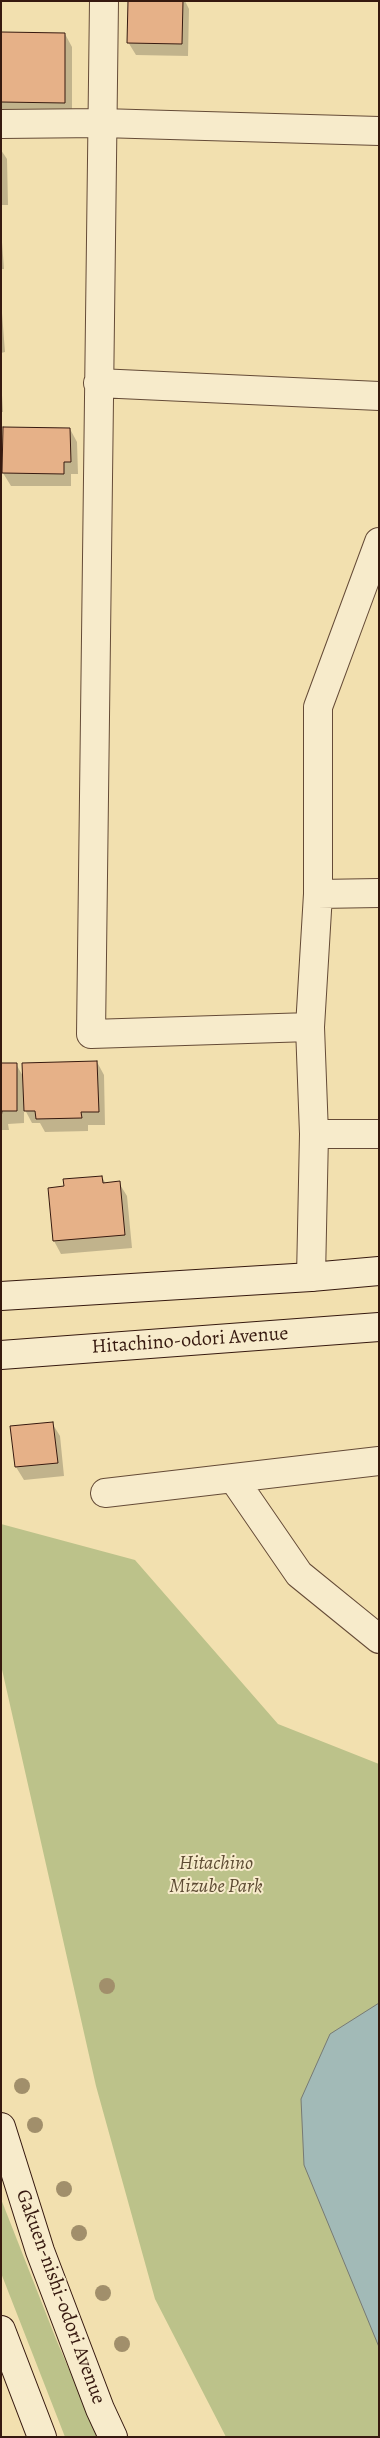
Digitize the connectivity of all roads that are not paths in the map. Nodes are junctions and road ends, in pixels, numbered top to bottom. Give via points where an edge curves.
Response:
1 (104, 1) edge
2 (101, 123) junction
3 (1, 124) edge
4 (379, 131) edge
5 (98, 383) junction
6 (379, 396) edge
7 (379, 542) edge
8 (379, 893) edge
9 (318, 894) junction
10 (310, 1027) junction
11 (314, 1134) junction
12 (379, 1134) edge
13 (379, 1271) edge
14 (310, 1277) junction
15 (1, 1296) edge
16 (379, 1327) edge
17 (1, 1355) edge
18 (379, 1461) edge
19 (233, 1478) junction
20 (105, 1493) dead end
21 (379, 1639) edge
22 (1, 2127) edge
23 (1, 2330) edge
24 (42, 2437) edge
25 (113, 2437) edge

1 - 2 street
2 - 3 street
2 - 4 street
2 - 5 street
5 - 6 street
5 - 10 street via 91,1034
7 - 9 street via 318,707
8 - 9 street
9 - 10 street
10 - 11 street
11 - 12 street
11 - 14 street
13 - 14 street
14 - 15 street
16 - 17 street, Hitachino-odori Avenue
18 - 19 street
19 - 20 street
19 - 21 street via 299,1574
22 - 25 street, Gakuen-nishi-odori Avenue via 40,2251
23 - 24 street

